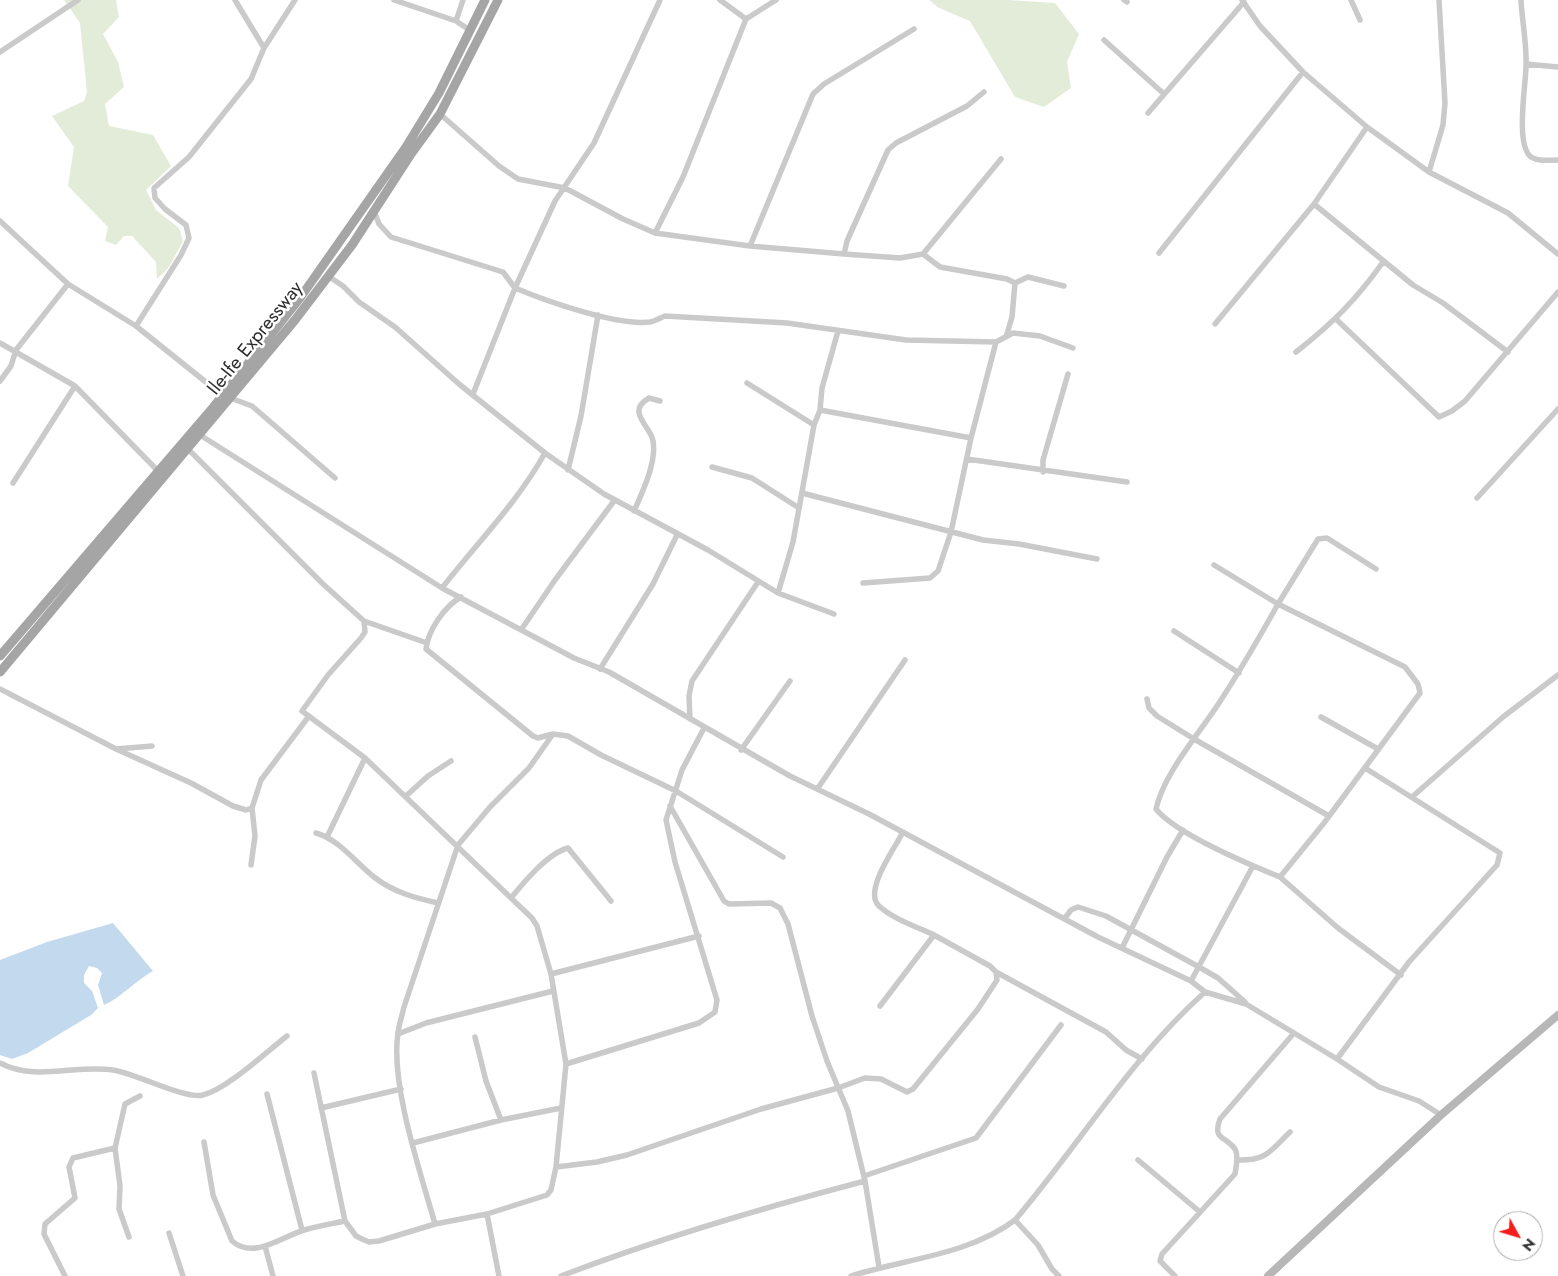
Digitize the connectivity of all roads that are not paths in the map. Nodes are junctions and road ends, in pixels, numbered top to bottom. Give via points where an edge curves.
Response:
1 (78, 0) edge
2 (235, 0) edge
3 (295, 0) edge
4 (394, 0) edge
5 (463, 0) edge
6 (498, 0) edge
7 (660, 0) edge
8 (720, 0) edge
9 (776, 0) edge
10 (1351, 0) edge
11 (1439, 0) edge
12 (1521, 0) edge
13 (1243, 1) edge
14 (481, 2) edge
15 (746, 19) junction
16 (1360, 20) dead end
17 (456, 21) junction
18 (914, 29) dead end
19 (471, 31) junction
20 (1104, 40) dead end
21 (264, 48) junction
22 (0, 52) edge
23 (1526, 64) junction
24 (1558, 67) edge
25 (1303, 72) junction
26 (984, 92) dead end
27 (1164, 94) junction
28 (1148, 113) dead end
29 (440, 114) junction
30 (1368, 127) junction
31 (1001, 159) dead end
32 (1558, 160) edge
33 (1429, 172) junction
34 (565, 188) junction
35 (1314, 204) junction
36 (374, 211) junction
37 (0, 222) edge
38 (351, 227) junction
39 (655, 233) junction
40 (359, 234) junction
41 (750, 246) junction
42 (1159, 253) dead end
43 (844, 254) junction
44 (923, 254) junction
45 (1558, 254) edge
46 (1384, 262) junction
47 (328, 276) junction
48 (1015, 283) junction
49 (68, 284) junction
50 (1064, 286) dead end
51 (515, 288) junction
52 (1558, 292) edge
53 (598, 315) junction
54 (1336, 320) junction
55 (1215, 324) dead end
56 (136, 326) junction
57 (838, 330) junction
58 (1006, 336) junction
59 (996, 342) junction
60 (0, 343) edge
61 (1073, 348) dead end
62 (16, 350) junction
63 (1296, 352) dead end
64 (1508, 352) junction
65 (1068, 374) dead end
66 (0, 381) edge
67 (747, 383) dead end
68 (75, 386) junction
69 (473, 394) junction
70 (225, 397) junction
71 (660, 401) dead end
72 (1558, 409) edge
73 (820, 410) junction
74 (814, 425) junction
75 (200, 435) junction
76 (971, 438) junction
77 (188, 449) junction
78 (545, 453) junction
79 (967, 459) junction
80 (712, 467) dead end
81 (157, 470) junction
82 (568, 470) junction
83 (1044, 472) junction
84 (335, 478) dead end
85 (1127, 482) dead end
86 (12, 483) dead end
87 (802, 493) junction
88 (1477, 498) dead end
89 (614, 501) junction
90 (799, 508) junction
91 (634, 511) junction
92 (951, 532) junction
93 (677, 534) junction
94 (1097, 558) dead end
95 (1214, 565) dead end
96 (1376, 569) dead end
97 (758, 582) junction
98 (863, 583) dead end
99 (442, 588) junction
100 (778, 593) junction
101 (461, 597) junction
102 (1278, 604) junction
103 (834, 614) dead end
104 (364, 622) junction
105 (521, 630) junction
106 (1174, 631) dead end
107 (427, 643) junction
108 (0, 656) edge
109 (905, 660) dead end
110 (600, 669) junction
111 (0, 672) edge
112 (1239, 673) junction
113 (1558, 675) edge
114 (790, 681) dead end
115 (0, 689) edge
116 (1146, 700) dead end
117 (309, 716) junction
118 (1321, 716) dead end
119 (690, 719) junction
120 (704, 728) junction
121 (553, 734) junction
122 (1194, 740) junction
123 (152, 746) dead end
124 (116, 749) junction
125 (1378, 749) junction
126 (741, 750) junction
127 (365, 758) junction
128 (451, 761) dead end
129 (1365, 768) junction
130 (818, 788) junction
131 (676, 791) junction
132 (406, 796) junction
133 (1412, 797) junction
134 (670, 806) junction
135 (252, 808) junction
136 (1329, 816) junction
137 (1183, 830) junction
138 (903, 832) junction
139 (316, 833) dead end
140 (327, 836) junction
141 (458, 846) junction
142 (783, 857) dead end
143 (251, 865) dead end
144 (1253, 866) junction
145 (1280, 878) junction
146 (511, 898) junction
147 (611, 901) dead end
148 (438, 902) junction
149 (1065, 918) junction
150 (1131, 930) junction
151 (934, 935) junction
152 (699, 936) junction
153 (1122, 948) junction
154 (1199, 966) junction
155 (996, 972) junction
156 (551, 974) junction
157 (1400, 974) junction
158 (1191, 981) junction
159 (554, 991) junction
160 (1205, 992) junction
161 (1246, 1004) junction
162 (880, 1006) dead end
163 (1558, 1015) edge
164 (1061, 1025) dead end
165 (1294, 1033) junction
166 (398, 1034) junction
167 (287, 1036) dead end
168 (475, 1037) dead end
169 (1142, 1059) junction
170 (1337, 1059) junction
171 (0, 1063) edge
172 (566, 1064) junction
173 (314, 1073) dead end
174 (838, 1088) junction
175 (401, 1089) junction
176 (267, 1094) dead end
177 (140, 1096) dead end
178 (321, 1108) junction
179 (561, 1108) junction
180 (1441, 1116) junction
181 (501, 1120) junction
182 (1290, 1132) dead end
183 (204, 1142) dead end
184 (413, 1143) junction
185 (115, 1148) junction
186 (1138, 1160) dead end
187 (1237, 1160) junction
188 (556, 1166) junction
189 (865, 1179) junction
190 (1200, 1212) junction
191 (487, 1214) junction
192 (1014, 1220) junction
193 (345, 1221) junction
194 (435, 1224) junction
195 (302, 1230) junction
196 (169, 1233) dead end
197 (129, 1237) dead end
198 (265, 1246) junction
199 (878, 1267) junction
200 (65, 1276) edge
201 (183, 1276) edge
202 (272, 1276) edge
203 (499, 1276) edge
204 (561, 1276) edge
205 (851, 1276) edge
206 (1059, 1276) edge
207 (1175, 1276) edge
208 (1268, 1276) edge

1 - 22 street
2 - 21 street
3 - 21 street
4 - 17 street
5 - 17 street
6 - 29 main road, Ile-Ife Expressway
7 - 34 street via 594,143
8 - 15 street
9 - 15 street
10 - 16 street
11 - 33 street via 1445,103 1443,125
12 - 23 street
13 - 25 street via 1260,26
13 - 27 street
14 - 19 main road, Ile-Ife Expressway
15 - 39 street via 687,168
17 - 19 street
18 - 41 street via 813,94
19 - 38 main road, Ile-Ife Expressway via 406,147
20 - 27 street
21 - 56 street via 251,79 188,157 154,188 155,198 186,225 189,238
23 - 24 street
23 - 32 street via 1522,109 1526,149 1531,156 1541,160
25 - 30 street
25 - 42 street
26 - 43 street via 967,106 896,142 888,150
27 - 28 street
29 - 34 street via 498,166 518,179
29 - 36 main road, Ile-Ife Expressway
30 - 33 street
30 - 35 street
31 - 44 street
33 - 45 street via 1508,213
34 - 39 street
34 - 51 street via 544,221
35 - 46 street
35 - 55 street
36 - 40 main road, Ile-Ife Expressway
36 - 51 street via 379,224 391,237 503,272
37 - 49 street
38 - 40 main road
38 - 70 main road, Ile-Ife Expressway
39 - 41 street
40 - 47 main road, Ile-Ife Expressway
41 - 43 street
43 - 44 street via 900,258
44 - 48 street via 940,267
46 - 54 street
46 - 64 street
47 - 69 street via 395,327
47 - 70 main road, Ile-Ife Expressway via 295,320
48 - 50 street via 1028,277
48 - 58 street via 1012,317
49 - 56 street
49 - 62 street
51 - 53 street via 542,300
51 - 69 street
52 - 64 street
53 - 57 street via 651,322 665,316 769,322
53 - 82 street via 581,416
54 - 63 street
54 - 64 street via 1439,417 1465,402
56 - 70 street
57 - 59 street via 906,340
57 - 73 street via 822,388
58 - 59 street
58 - 61 street via 1013,333 1040,336
59 - 76 street
60 - 62 street
62 - 66 street
62 - 68 street
65 - 83 street via 1043,460
67 - 74 street
68 - 81 street
68 - 86 street
69 - 78 street
70 - 75 main road, Ile-Ife Expressway
70 - 81 main road, Ile-Ife Expressway
70 - 84 street via 252,406
71 - 91 street via 649,398 640,407 642,420 653,440 650,468
72 - 88 street
73 - 74 street
73 - 76 street
74 - 87 street
75 - 77 main road, Ile-Ife Expressway
75 - 99 street
76 - 79 street
77 - 104 street
77 - 111 main road, Ile-Ife Expressway
78 - 82 street
78 - 99 street via 530,480
79 - 83 street
79 - 92 street
80 - 90 street via 752,478
81 - 108 main road, Ile-Ife Expressway
82 - 89 street
83 - 85 street
87 - 90 street
87 - 92 street
89 - 91 street
89 - 105 street
90 - 100 street
91 - 93 street
92 - 94 street
92 - 98 street via 938,571 930,578
93 - 97 street
93 - 110 street via 653,584
95 - 102 street
96 - 102 street via 1327,538 1318,539
97 - 100 street
97 - 119 street via 692,681 688,696
99 - 101 street
100 - 103 street
101 - 105 street
101 - 107 street via 446,609
102 - 112 street
102 - 125 street via 1405,667 1418,684 1420,693
104 - 107 street
104 - 117 street via 365,632 361,638 303,707 302,711
105 - 110 street
106 - 112 street
107 - 121 street via 426,649 430,654 533,736
109 - 130 street
110 - 119 street
112 - 122 street
113 - 133 street via 1502,717
114 - 126 street
115 - 124 street
116 - 122 street via 1158,716
117 - 127 street
117 - 135 street via 261,780
118 - 125 street
119 - 120 street
120 - 126 street
120 - 131 street via 682,770
121 - 131 street via 568,736
121 - 141 street via 529,768 496,800
122 - 136 street
122 - 137 street via 1173,772 1156,809 1163,818
123 - 124 street
124 - 135 street via 191,783 232,806 246,810
125 - 129 street
126 - 130 street
127 - 132 street
127 - 140 street
128 - 132 street
129 - 133 street
129 - 136 street
130 - 138 street
131 - 134 street
131 - 142 street
132 - 141 street
133 - 157 street via 1500,853 1497,865
134 - 152 street via 666,820 668,834
134 - 174 street via 724,901 728,904 772,903 780,908 788,924 812,1016
135 - 143 street via 255,836
136 - 145 street
137 - 144 street
137 - 150 street via 1166,857
138 - 149 street
138 - 151 street via 878,879 875,901
139 - 140 street
140 - 148 street via 392,890
141 - 146 street
141 - 148 street
144 - 145 street
144 - 154 street
145 - 157 street via 1338,928
146 - 147 street via 540,866 568,848
146 - 156 street via 537,926
148 - 166 street
149 - 150 street via 1078,907
149 - 153 street
150 - 153 street
150 - 154 street
151 - 155 street
151 - 162 street
152 - 156 street
152 - 172 street via 717,1000 710,1018
153 - 158 street
154 - 158 street
154 - 161 street via 1218,978
155 - 169 street via 1106,1032
155 - 174 street via 997,980 978,1009 913,1089 907,1092 873,1077
156 - 159 street
157 - 170 street
158 - 160 street
159 - 166 street via 426,1023
159 - 172 street
160 - 161 street
160 - 169 street
161 - 165 street
163 - 180 main road
164 - 189 street via 976,1138
165 - 170 street
165 - 187 street via 1220,1119 1219,1135 1235,1150
166 - 175 street
167 - 171 street via 216,1090 201,1096 185,1094 132,1074 111,1070 41,1072 16,1070
168 - 181 street
169 - 192 street
170 - 180 street via 1379,1087 1419,1102
172 - 179 street
173 - 178 street
174 - 188 street via 761,1109 627,1155
174 - 189 street via 848,1112
175 - 178 street
175 - 184 street
176 - 195 street
177 - 185 street via 125,1104
178 - 193 street
179 - 181 street
179 - 188 street
180 - 208 main road
181 - 184 street
182 - 187 street via 1256,1161
183 - 198 street via 213,1195 232,1241 244,1249
184 - 194 street
185 - 197 street via 120,1186 119,1209
185 - 200 street via 74,1158 69,1167 75,1198 45,1224 44,1234
186 - 190 street
187 - 190 street via 1235,1174
188 - 191 street via 546,1195
189 - 199 street
189 - 204 street via 772,1205
190 - 207 street via 1162,1254 1160,1261
191 - 194 street
191 - 203 street
192 - 199 street via 971,1243
192 - 206 street via 1038,1244
193 - 194 street via 356,1236 369,1242
193 - 195 street
195 - 198 street
196 - 201 street
198 - 202 street
199 - 205 street

